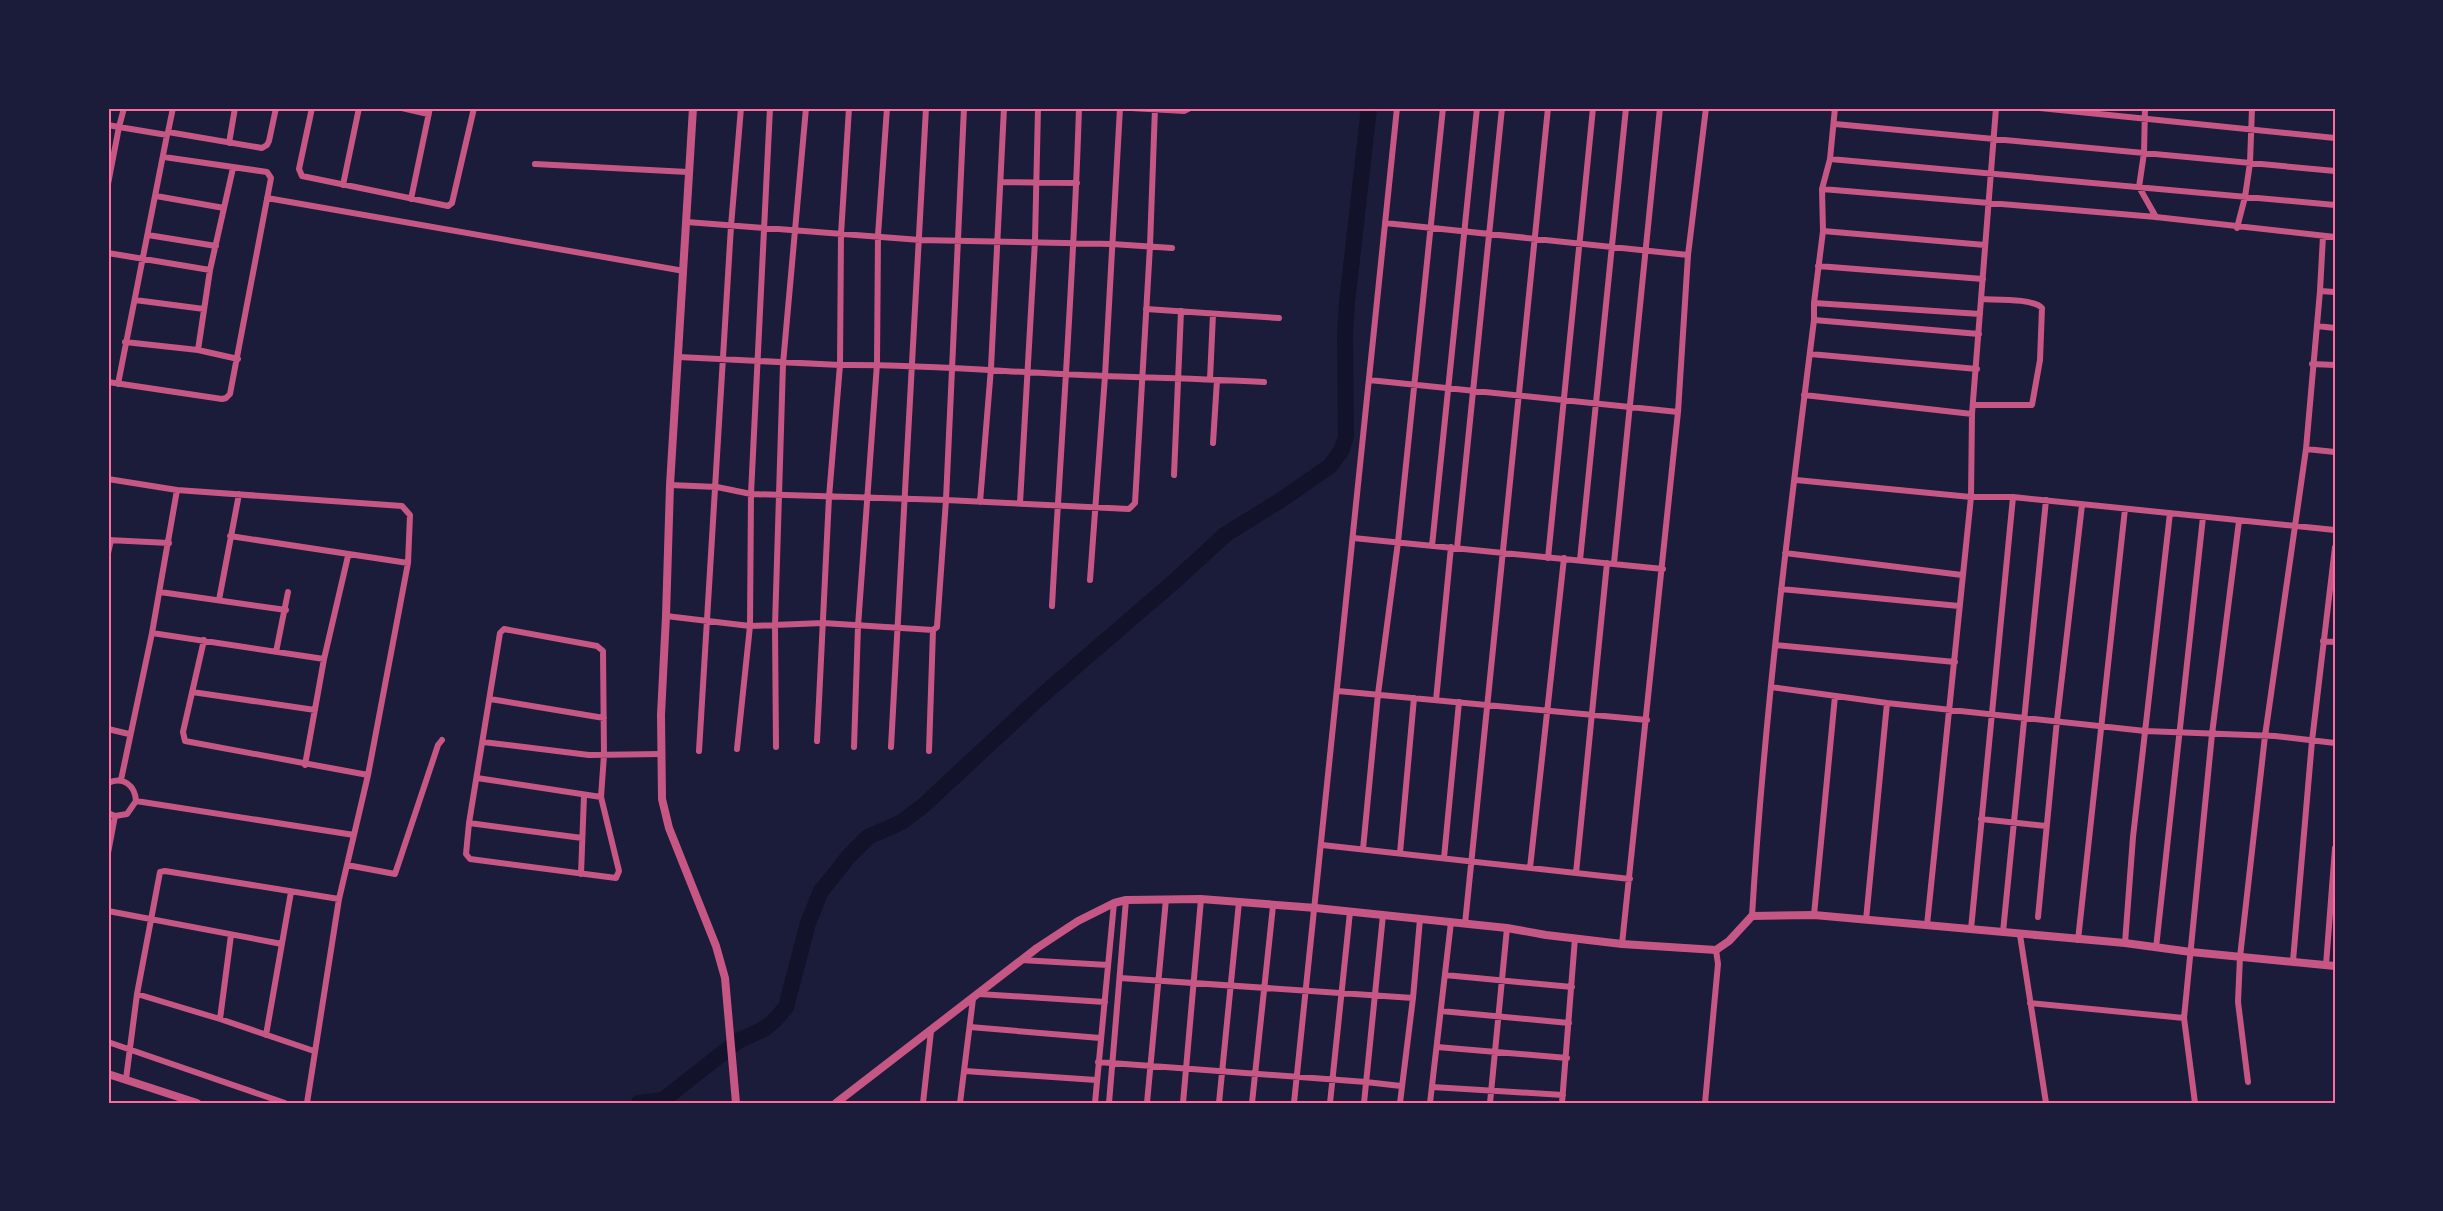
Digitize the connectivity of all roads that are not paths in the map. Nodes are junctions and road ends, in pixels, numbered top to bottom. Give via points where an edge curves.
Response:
1 (124, 108) edge
2 (173, 108) edge
3 (235, 108) edge
4 (276, 108) edge
5 (312, 108) edge
6 (359, 108) edge
7 (402, 108) edge
8 (474, 108) edge
9 (693, 108) edge
10 (741, 108) edge
11 (770, 108) edge
12 (806, 108) edge
13 (849, 108) edge
14 (887, 108) edge
15 (926, 108) edge
16 (964, 108) edge
17 (1004, 108) edge
18 (1038, 108) edge
19 (1079, 108) edge
20 (1120, 108) edge
21 (1131, 108) edge
22 (1190, 108) edge
23 (1397, 108) edge
24 (1443, 108) edge
25 (1477, 108) edge
26 (1502, 108) edge
27 (1548, 108) edge
28 (1593, 108) edge
29 (1626, 108) edge
30 (1660, 108) edge
31 (1706, 108) edge
32 (1835, 108) edge
33 (1996, 108) edge
34 (2040, 108) edge
35 (2145, 108) edge
36 (2252, 108) edge
37 (1155, 109) edge
38 (429, 111) edge
39 (2144, 120) junction
40 (1835, 124) junction
41 (108, 125) edge
42 (120, 127) junction
43 (2249, 130) junction
44 (1993, 138) junction
45 (2335, 138) edge
46 (229, 143) junction
47 (2144, 153) junction
48 (164, 157) junction
49 (1830, 159) junction
50 (2250, 163) junction
51 (535, 164) dead end
52 (233, 168) junction
53 (2335, 171) edge
54 (688, 172) junction
55 (1989, 172) junction
56 (1001, 183) junction
57 (1036, 183) junction
58 (1077, 183) junction
59 (108, 184) edge
60 (343, 185) junction
61 (2139, 187) junction
62 (1822, 189) junction
63 (156, 196) junction
64 (2245, 197) junction
65 (267, 198) junction
66 (411, 199) junction
67 (1987, 204) junction
68 (2335, 205) edge
69 (224, 208) junction
70 (2156, 218) junction
71 (687, 222) junction
72 (1385, 223) junction
73 (731, 226) junction
74 (1430, 228) junction
75 (2237, 228) junction
76 (763, 229) junction
77 (796, 229) junction
78 (1464, 231) junction
79 (1822, 231) junction
80 (1489, 233) junction
81 (841, 234) junction
82 (148, 235) junction
83 (878, 235) junction
84 (2323, 236) junction
85 (2335, 237) edge
86 (1535, 238) junction
87 (920, 240) junction
88 (958, 240) junction
89 (998, 241) junction
90 (1035, 241) junction
91 (1076, 242) junction
92 (1579, 243) junction
93 (1112, 244) junction
94 (1985, 245) junction
95 (216, 246) junction
96 (1150, 246) junction
97 (1612, 246) junction
98 (1172, 248) dead end
99 (1645, 249) junction
100 (108, 253) edge
101 (1688, 255) junction
102 (143, 260) junction
103 (1818, 266) junction
104 (210, 270) junction
105 (684, 271) junction
106 (1983, 279) junction
107 (2320, 291) junction
108 (2335, 292) edge
109 (1981, 299) junction
110 (135, 300) junction
111 (1814, 303) junction
112 (204, 309) junction
113 (1146, 309) junction
114 (1181, 311) junction
115 (1213, 314) junction
116 (1980, 314) junction
117 (1279, 318) dead end
118 (1814, 320) junction
119 (2317, 326) junction
120 (2335, 328) edge
121 (1979, 334) junction
122 (125, 342) junction
123 (198, 350) junction
124 (1810, 354) junction
125 (679, 357) junction
126 (238, 359) junction
127 (722, 360) junction
128 (757, 363) junction
129 (783, 364) junction
130 (877, 364) junction
131 (2312, 364) junction
132 (2335, 364) edge
133 (840, 365) junction
134 (912, 365) junction
135 (991, 368) junction
136 (952, 369) junction
137 (1977, 369) junction
138 (1027, 371) junction
139 (1065, 373) junction
140 (1106, 376) junction
141 (1142, 376) junction
142 (1178, 378) junction
143 (1214, 379) junction
144 (1369, 380) junction
145 (108, 382) edge
146 (1264, 382) dead end
147 (118, 384) junction
148 (1414, 385) junction
149 (1448, 388) junction
150 (1473, 390) junction
151 (1518, 395) junction
152 (1803, 395) junction
153 (1563, 401) junction
154 (1595, 404) junction
155 (1973, 405) junction
156 (1629, 406) junction
157 (1678, 412) junction
158 (1972, 414) junction
159 (1213, 442) dead end
160 (2306, 449) junction
161 (2335, 452) edge
162 (1174, 475) dead end
163 (108, 479) edge
164 (1796, 480) junction
165 (670, 485) junction
166 (717, 487) junction
167 (177, 490) junction
168 (239, 494) junction
169 (752, 494) junction
170 (778, 495) junction
171 (829, 497) junction
172 (1971, 497) junction
173 (2013, 497) junction
174 (868, 498) junction
175 (905, 499) junction
176 (946, 500) junction
177 (2046, 500) junction
178 (980, 502) junction
179 (1020, 503) junction
180 (1057, 505) junction
181 (2082, 505) junction
182 (1096, 507) junction
183 (2125, 509) junction
184 (2170, 513) junction
185 (2203, 517) junction
186 (2239, 520) junction
187 (2296, 527) junction
188 (2335, 530) edge
189 (230, 536) junction
190 (1353, 538) junction
191 (109, 540) edge
192 (1398, 542) junction
193 (169, 543) junction
194 (1432, 546) junction
195 (2335, 547) edge
196 (1454, 548) junction
197 (1503, 552) junction
198 (108, 553) edge
199 (1785, 553) junction
200 (348, 556) junction
201 (1548, 558) junction
202 (1564, 558) junction
203 (1580, 560) junction
204 (408, 563) junction
205 (1610, 563) junction
206 (1663, 568) junction
207 (1962, 574) junction
208 (1090, 580) dead end
209 (1781, 589) junction
210 (160, 592) junction
211 (288, 592) dead end
212 (219, 600) junction
213 (1052, 606) dead end
214 (1959, 606) junction
215 (286, 610) junction
216 (666, 616) junction
217 (707, 622) junction
218 (823, 623) junction
219 (750, 626) junction
220 (775, 626) junction
221 (858, 626) junction
222 (896, 629) junction
223 (933, 630) junction
224 (152, 633) junction
225 (204, 640) junction
226 (2323, 641) junction
227 (2335, 642) edge
228 (1776, 645) junction
229 (276, 652) junction
230 (324, 659) junction
231 (1955, 662) junction
232 (1771, 687) junction
233 (1338, 691) junction
234 (192, 692) junction
235 (1378, 694) junction
236 (1835, 696) junction
237 (1414, 698) junction
238 (490, 699) junction
239 (1436, 700) junction
240 (1459, 702) junction
241 (1887, 703) junction
242 (1488, 705) junction
243 (1951, 709) junction
244 (315, 710) junction
245 (1547, 710) junction
246 (1992, 713) junction
247 (1592, 715) junction
248 (2026, 717) junction
249 (604, 718) junction
250 (1647, 720) junction
251 (2057, 720) junction
252 (2100, 724) junction
253 (108, 729) edge
254 (2145, 731) junction
255 (2178, 732) junction
256 (129, 734) junction
257 (2212, 734) junction
258 (2265, 736) junction
259 (442, 740) dead end
260 (817, 741) dead end
261 (2312, 741) junction
262 (483, 742) junction
263 (2335, 743) edge
264 (776, 747) dead end
265 (854, 747) dead end
266 (891, 747) dead end
267 (737, 748) dead end
268 (699, 750) dead end
269 (929, 751) dead end
270 (661, 754) junction
271 (604, 755) junction
272 (305, 765) junction
273 (368, 775) junction
274 (477, 778) junction
275 (121, 780) junction
276 (108, 783) edge
277 (584, 796) junction
278 (601, 797) junction
279 (136, 801) junction
280 (111, 814) edge
281 (1982, 819) junction
282 (2015, 822) junction
283 (469, 823) junction
284 (2046, 826) junction
285 (354, 835) junction
286 (582, 838) junction
287 (1322, 845) junction
288 (2335, 848) edge
289 (1363, 849) junction
290 (108, 853) edge
291 (1400, 853) junction
292 (1444, 858) junction
293 (1472, 861) junction
294 (347, 866) junction
295 (1530, 867) junction
296 (1576, 873) junction
297 (581, 874) junction
298 (1630, 879) junction
299 (291, 892) junction
300 (339, 899) junction
301 (1166, 899) junction
302 (1201, 899) junction
303 (1126, 900) junction
304 (1239, 902) junction
305 (1114, 903) junction
306 (1272, 906) junction
307 (1316, 908) junction
308 (108, 911) edge
309 (1350, 912) junction
310 (1383, 915) junction
311 (1814, 915) junction
312 (1752, 916) junction
313 (2037, 917) dead end
314 (149, 919) junction
315 (1420, 919) junction
316 (1866, 920) junction
317 (1451, 922) junction
318 (1465, 924) junction
319 (1927, 925) junction
320 (1507, 928) junction
321 (1971, 929) junction
322 (2003, 932) junction
323 (231, 934) junction
324 (2020, 935) junction
325 (1575, 938) junction
326 (2078, 940) junction
327 (282, 944) junction
328 (1622, 944) junction
329 (2125, 944) junction
330 (2156, 948) junction
331 (1716, 950) junction
332 (2191, 952) junction
333 (2240, 957) junction
334 (1021, 960) junction
335 (2293, 962) junction
336 (1108, 965) junction
337 (2326, 965) junction
338 (2335, 966) edge
339 (1445, 975) junction
340 (1120, 978) junction
341 (1159, 981) junction
342 (1502, 981) junction
343 (1194, 984) junction
344 (1232, 986) junction
345 (1572, 987) junction
346 (1265, 989) junction
347 (1307, 991) junction
348 (1343, 993) junction
349 (137, 994) junction
350 (1376, 995) junction
351 (976, 996) junction
352 (1413, 998) junction
353 (1105, 1002) junction
354 (2030, 1003) junction
355 (1441, 1011) junction
356 (1498, 1017) junction
357 (2184, 1018) junction
358 (220, 1019) junction
359 (1569, 1023) junction
360 (970, 1027) junction
361 (931, 1031) junction
362 (266, 1035) junction
363 (1100, 1038) junction
364 (108, 1042) edge
365 (1437, 1047) junction
366 (130, 1050) junction
367 (314, 1051) junction
368 (1495, 1052) junction
369 (1567, 1058) junction
370 (1098, 1062) junction
371 (1112, 1063) junction
372 (1151, 1066) junction
373 (1186, 1069) junction
374 (965, 1071) junction
375 (1223, 1071) junction
376 (108, 1074) edge
377 (1256, 1075) junction
378 (1297, 1077) junction
379 (126, 1079) junction
380 (1096, 1080) junction
381 (1333, 1080) junction
382 (1366, 1082) junction
383 (2248, 1082) dead end
384 (1401, 1086) junction
385 (1432, 1087) junction
386 (1490, 1090) junction
387 (1563, 1095) junction
388 (197, 1103) edge
389 (285, 1103) edge
390 (307, 1103) edge
391 (736, 1103) edge
392 (837, 1103) edge
393 (923, 1103) edge
394 (960, 1103) edge
395 (1095, 1103) edge
396 (1109, 1103) edge
397 (1147, 1103) edge
398 (1183, 1103) edge
399 (1220, 1103) edge
400 (1252, 1103) edge
401 (1294, 1103) edge
402 (1330, 1103) edge
403 (1364, 1103) edge
404 (1400, 1103) edge
405 (1430, 1103) edge
406 (1490, 1103) edge
407 (1562, 1103) edge
408 (1705, 1103) edge
409 (2046, 1103) edge
410 (2195, 1103) edge

1 - 42 street
2 - 46 street via 168,132
3 - 46 street
4 - 46 street via 267,146
5 - 60 street via 300,174
6 - 60 street
7 - 38 street
8 - 66 street via 452,204
9 - 54 street
10 - 73 street
11 - 76 street
12 - 77 street
13 - 81 street
14 - 83 street
15 - 87 street
16 - 88 street
17 - 56 street
18 - 57 street
19 - 58 street
20 - 93 street
21 - 37 street
22 - 37 street
23 - 72 street
24 - 74 street
25 - 78 street
26 - 80 street
27 - 86 street
28 - 92 street
29 - 97 street
30 - 99 street
31 - 101 street
32 - 40 street
33 - 44 street
34 - 39 street
35 - 39 street
36 - 43 street
37 - 96 street
38 - 66 street
39 - 43 street
39 - 47 street
40 - 44 street
40 - 49 street
41 - 42 street
42 - 48 street via 167,135
42 - 59 street
43 - 45 street
43 - 50 street
44 - 47 street
44 - 55 street
47 - 50 street
47 - 61 street
48 - 52 street
48 - 63 street
49 - 55 street
49 - 62 street
50 - 53 street
50 - 64 street
51 - 54 street
52 - 65 street via 269,173
52 - 69 street
54 - 71 street
55 - 61 street
55 - 67 street
56 - 57 street
56 - 89 street
57 - 58 street
57 - 90 street
58 - 91 street
60 - 66 street
61 - 64 street
61 - 70 street
62 - 67 street
62 - 79 street
63 - 69 street
63 - 82 street
64 - 68 street
64 - 75 street
65 - 105 street
65 - 126 street
67 - 70 street
67 - 94 street
69 - 95 street
70 - 75 street
71 - 73 street
71 - 105 street
72 - 74 street
72 - 144 street
73 - 76 street
73 - 127 street
74 - 78 street
74 - 148 street
75 - 84 street
76 - 77 street
76 - 128 street
77 - 81 street
77 - 129 street
78 - 80 street
78 - 149 street
79 - 94 street
79 - 103 street
80 - 86 street
80 - 150 street
81 - 83 street
81 - 133 street
82 - 95 street
82 - 102 street
83 - 87 street
83 - 130 street
84 - 85 street
84 - 107 street
86 - 92 street
86 - 151 street
87 - 88 street
87 - 134 street
88 - 89 street
88 - 136 street
89 - 90 street
89 - 135 street
90 - 91 street
90 - 138 street
91 - 93 street
91 - 139 street
92 - 97 street
92 - 153 street
93 - 96 street
93 - 140 street
94 - 106 street
95 - 104 street
96 - 98 street
96 - 113 street
97 - 99 street
97 - 154 street
99 - 101 street
99 - 156 street
100 - 102 street
101 - 157 street
102 - 104 street
102 - 110 street
103 - 106 street
103 - 111 street
104 - 112 street
105 - 125 street
106 - 109 street
107 - 108 street
107 - 119 street
109 - 116 street
109 - 155 street via 2024,302 2042,308 2040,360 2032,405
110 - 112 street
110 - 122 street
111 - 116 street
111 - 118 street
112 - 123 street
113 - 114 street
113 - 141 street
114 - 115 street
114 - 142 street
115 - 117 street
115 - 143 street
116 - 121 street
118 - 121 street
118 - 124 street
119 - 120 street
119 - 131 street
121 - 137 street
122 - 123 street
122 - 147 street
123 - 126 street
124 - 137 street
124 - 152 street
125 - 127 street
125 - 165 street
126 - 147 street via 226,398
127 - 128 street
127 - 166 street
128 - 129 street
128 - 169 street
129 - 133 street
129 - 170 street
130 - 133 street
130 - 134 street
130 - 174 street
131 - 132 street
131 - 160 street
133 - 171 street
134 - 136 street
134 - 175 street
135 - 136 street
135 - 138 street
135 - 178 street
136 - 176 street
137 - 155 street
138 - 139 street
138 - 179 street
139 - 140 street
139 - 180 street
140 - 141 street
140 - 182 street
141 - 142 street
141 - 182 street via 1135,503 1125,510
142 - 143 street
142 - 162 street
143 - 146 street
143 - 159 street
144 - 148 street
144 - 190 street
145 - 147 street
148 - 149 street
148 - 192 street
149 - 150 street
149 - 194 street
150 - 151 street
150 - 196 street
151 - 153 street
151 - 197 street
152 - 158 street
152 - 164 street
153 - 154 street
153 - 201 street
154 - 156 street
154 - 203 street
155 - 158 street
156 - 157 street
156 - 205 street
157 - 206 street
158 - 172 street
160 - 161 street
160 - 187 street
163 - 167 street
164 - 172 street
164 - 199 street
165 - 166 street
165 - 216 street
166 - 169 street
166 - 217 street
167 - 168 street
167 - 193 street
168 - 189 street
168 - 204 street via 402,506 410,515
169 - 170 street
169 - 219 street
170 - 171 street
170 - 220 street
171 - 174 street
171 - 218 street
172 - 173 street
172 - 207 street
173 - 177 street
173 - 246 street
174 - 175 street
174 - 221 street
175 - 176 street
175 - 222 street
176 - 178 street
176 - 223 street via 937,627
177 - 181 street
177 - 248 street
178 - 179 street
179 - 180 street
180 - 182 street
180 - 213 street
181 - 183 street
181 - 251 street
182 - 208 street
183 - 184 street
183 - 252 street
184 - 185 street
184 - 254 street
185 - 186 street
185 - 255 street
186 - 187 street
186 - 257 street
187 - 188 street
187 - 258 street
189 - 200 street
189 - 212 street
190 - 192 street
190 - 233 street
191 - 193 street
191 - 198 street
192 - 194 street
192 - 235 street
193 - 210 street
194 - 196 street
195 - 226 street
196 - 197 street
196 - 239 street
197 - 201 street
197 - 242 street
199 - 207 street
199 - 209 street
200 - 204 street
200 - 230 street
201 - 202 street
202 - 203 street
202 - 245 street
203 - 205 street
204 - 273 street
205 - 206 street
205 - 247 street
206 - 250 street
207 - 214 street
209 - 214 street
209 - 228 street
210 - 212 street
210 - 224 street
211 - 215 street
212 - 215 street
214 - 231 street
215 - 229 street
216 - 217 street
216 - 270 street
217 - 219 street
217 - 268 street
218 - 220 street
218 - 221 street
218 - 260 street
219 - 220 street
219 - 267 street
220 - 264 street
221 - 222 street
221 - 265 street
222 - 223 street
222 - 266 street
223 - 269 street
224 - 225 street
224 - 256 street
225 - 229 street
225 - 234 street
226 - 227 street
226 - 261 street
228 - 231 street
228 - 232 street
229 - 230 street
230 - 244 street
231 - 243 street
232 - 236 street
232 - 312 street
233 - 235 street
233 - 287 street
234 - 244 street
234 - 272 street via 183,732 185,741
235 - 237 street
235 - 289 street
236 - 241 street
236 - 311 street
237 - 239 street
237 - 291 street
238 - 249 street
238 - 249 street via 500,633 504,630 600,648 604,655
238 - 262 street
239 - 240 street
240 - 242 street
240 - 292 street
241 - 243 street
241 - 316 street
242 - 245 street
242 - 293 street
243 - 246 street
243 - 319 street
244 - 272 street
245 - 247 street
245 - 295 street
246 - 248 street
246 - 281 street
247 - 250 street
247 - 296 street
248 - 251 street
248 - 282 street
249 - 271 street
250 - 298 street
251 - 252 street
251 - 284 street
252 - 254 street
252 - 326 street
253 - 256 street
254 - 255 street
254 - 329 street
255 - 257 street
255 - 330 street
256 - 275 street
257 - 258 street
257 - 332 street
258 - 261 street
258 - 333 street
259 - 294 street via 397,872
261 - 263 street
261 - 335 street
262 - 271 street
262 - 274 street
270 - 271 street
270 - 391 street via 662,800 669,828 716,945 728,996
271 - 278 street
272 - 273 street
273 - 285 street
274 - 277 street
274 - 283 street
275 - 276 street
275 - 279 street via 134,789
277 - 278 street
277 - 286 street
278 - 297 street via 619,874 611,879
279 - 280 street via 127,814
279 - 285 street
280 - 290 street
281 - 282 street
281 - 321 street
282 - 284 street
282 - 322 street
283 - 286 street
283 - 297 street via 465,850 471,859
284 - 313 street
285 - 294 street
286 - 297 street
287 - 289 street
287 - 307 street
288 - 337 street
289 - 291 street
291 - 292 street
292 - 293 street
293 - 295 street
293 - 318 street
294 - 300 street
295 - 296 street
296 - 298 street
298 - 328 street
299 - 300 street
299 - 314 street via 163,871 157,876
299 - 327 street
300 - 367 street
301 - 302 street
301 - 303 street
301 - 341 street
302 - 304 street
302 - 343 street
303 - 305 street
303 - 340 street
304 - 306 street
304 - 344 street
305 - 334 street via 1078,921
305 - 336 street
306 - 307 street
306 - 346 street
307 - 309 street
307 - 347 street
308 - 314 street
309 - 310 street
309 - 348 street
310 - 315 street
310 - 350 street
311 - 312 street
311 - 316 street
312 - 331 street via 1730,941
314 - 323 street
314 - 349 street
315 - 317 street
315 - 352 street
316 - 319 street
317 - 318 street
317 - 339 street
318 - 320 street
319 - 321 street
320 - 325 street
320 - 342 street
321 - 322 street
322 - 324 street
323 - 327 street
323 - 358 street
324 - 326 street
324 - 354 street
325 - 328 street
325 - 345 street
326 - 329 street
327 - 362 street
328 - 331 street
329 - 330 street
330 - 332 street
331 - 408 street
332 - 333 street
332 - 357 street
333 - 335 street
333 - 383 street via 2238,1002
334 - 336 street
334 - 351 street
335 - 337 street
336 - 353 street
337 - 338 street
339 - 342 street
339 - 355 street
340 - 341 street
340 - 371 street
341 - 343 street
341 - 372 street
342 - 345 street
342 - 356 street
343 - 344 street
343 - 373 street
344 - 346 street
344 - 375 street
345 - 359 street
346 - 347 street
346 - 377 street
347 - 348 street
347 - 378 street
348 - 350 street
348 - 381 street
349 - 358 street
349 - 366 street
350 - 352 street
350 - 382 street
351 - 353 street
351 - 360 street
351 - 361 street
352 - 384 street
353 - 363 street
354 - 357 street
354 - 409 street
355 - 356 street
355 - 365 street
356 - 359 street
356 - 368 street
357 - 410 street
358 - 362 street
359 - 369 street
360 - 363 street
360 - 374 street
361 - 392 street
361 - 393 street
362 - 367 street
363 - 370 street
364 - 366 street
365 - 368 street
365 - 385 street
366 - 379 street
366 - 389 street
367 - 390 street
368 - 369 street
368 - 386 street
369 - 387 street
370 - 371 street
370 - 380 street
371 - 372 street
371 - 396 street
372 - 373 street
372 - 397 street
373 - 375 street
373 - 398 street
374 - 380 street
374 - 394 street
375 - 377 street
375 - 399 street
376 - 379 street
377 - 378 street
377 - 400 street
378 - 381 street
378 - 401 street
379 - 388 street
380 - 395 street
381 - 382 street
381 - 402 street
382 - 384 street
382 - 403 street
384 - 404 street
385 - 386 street
385 - 405 street
386 - 387 street
386 - 406 street
387 - 407 street

